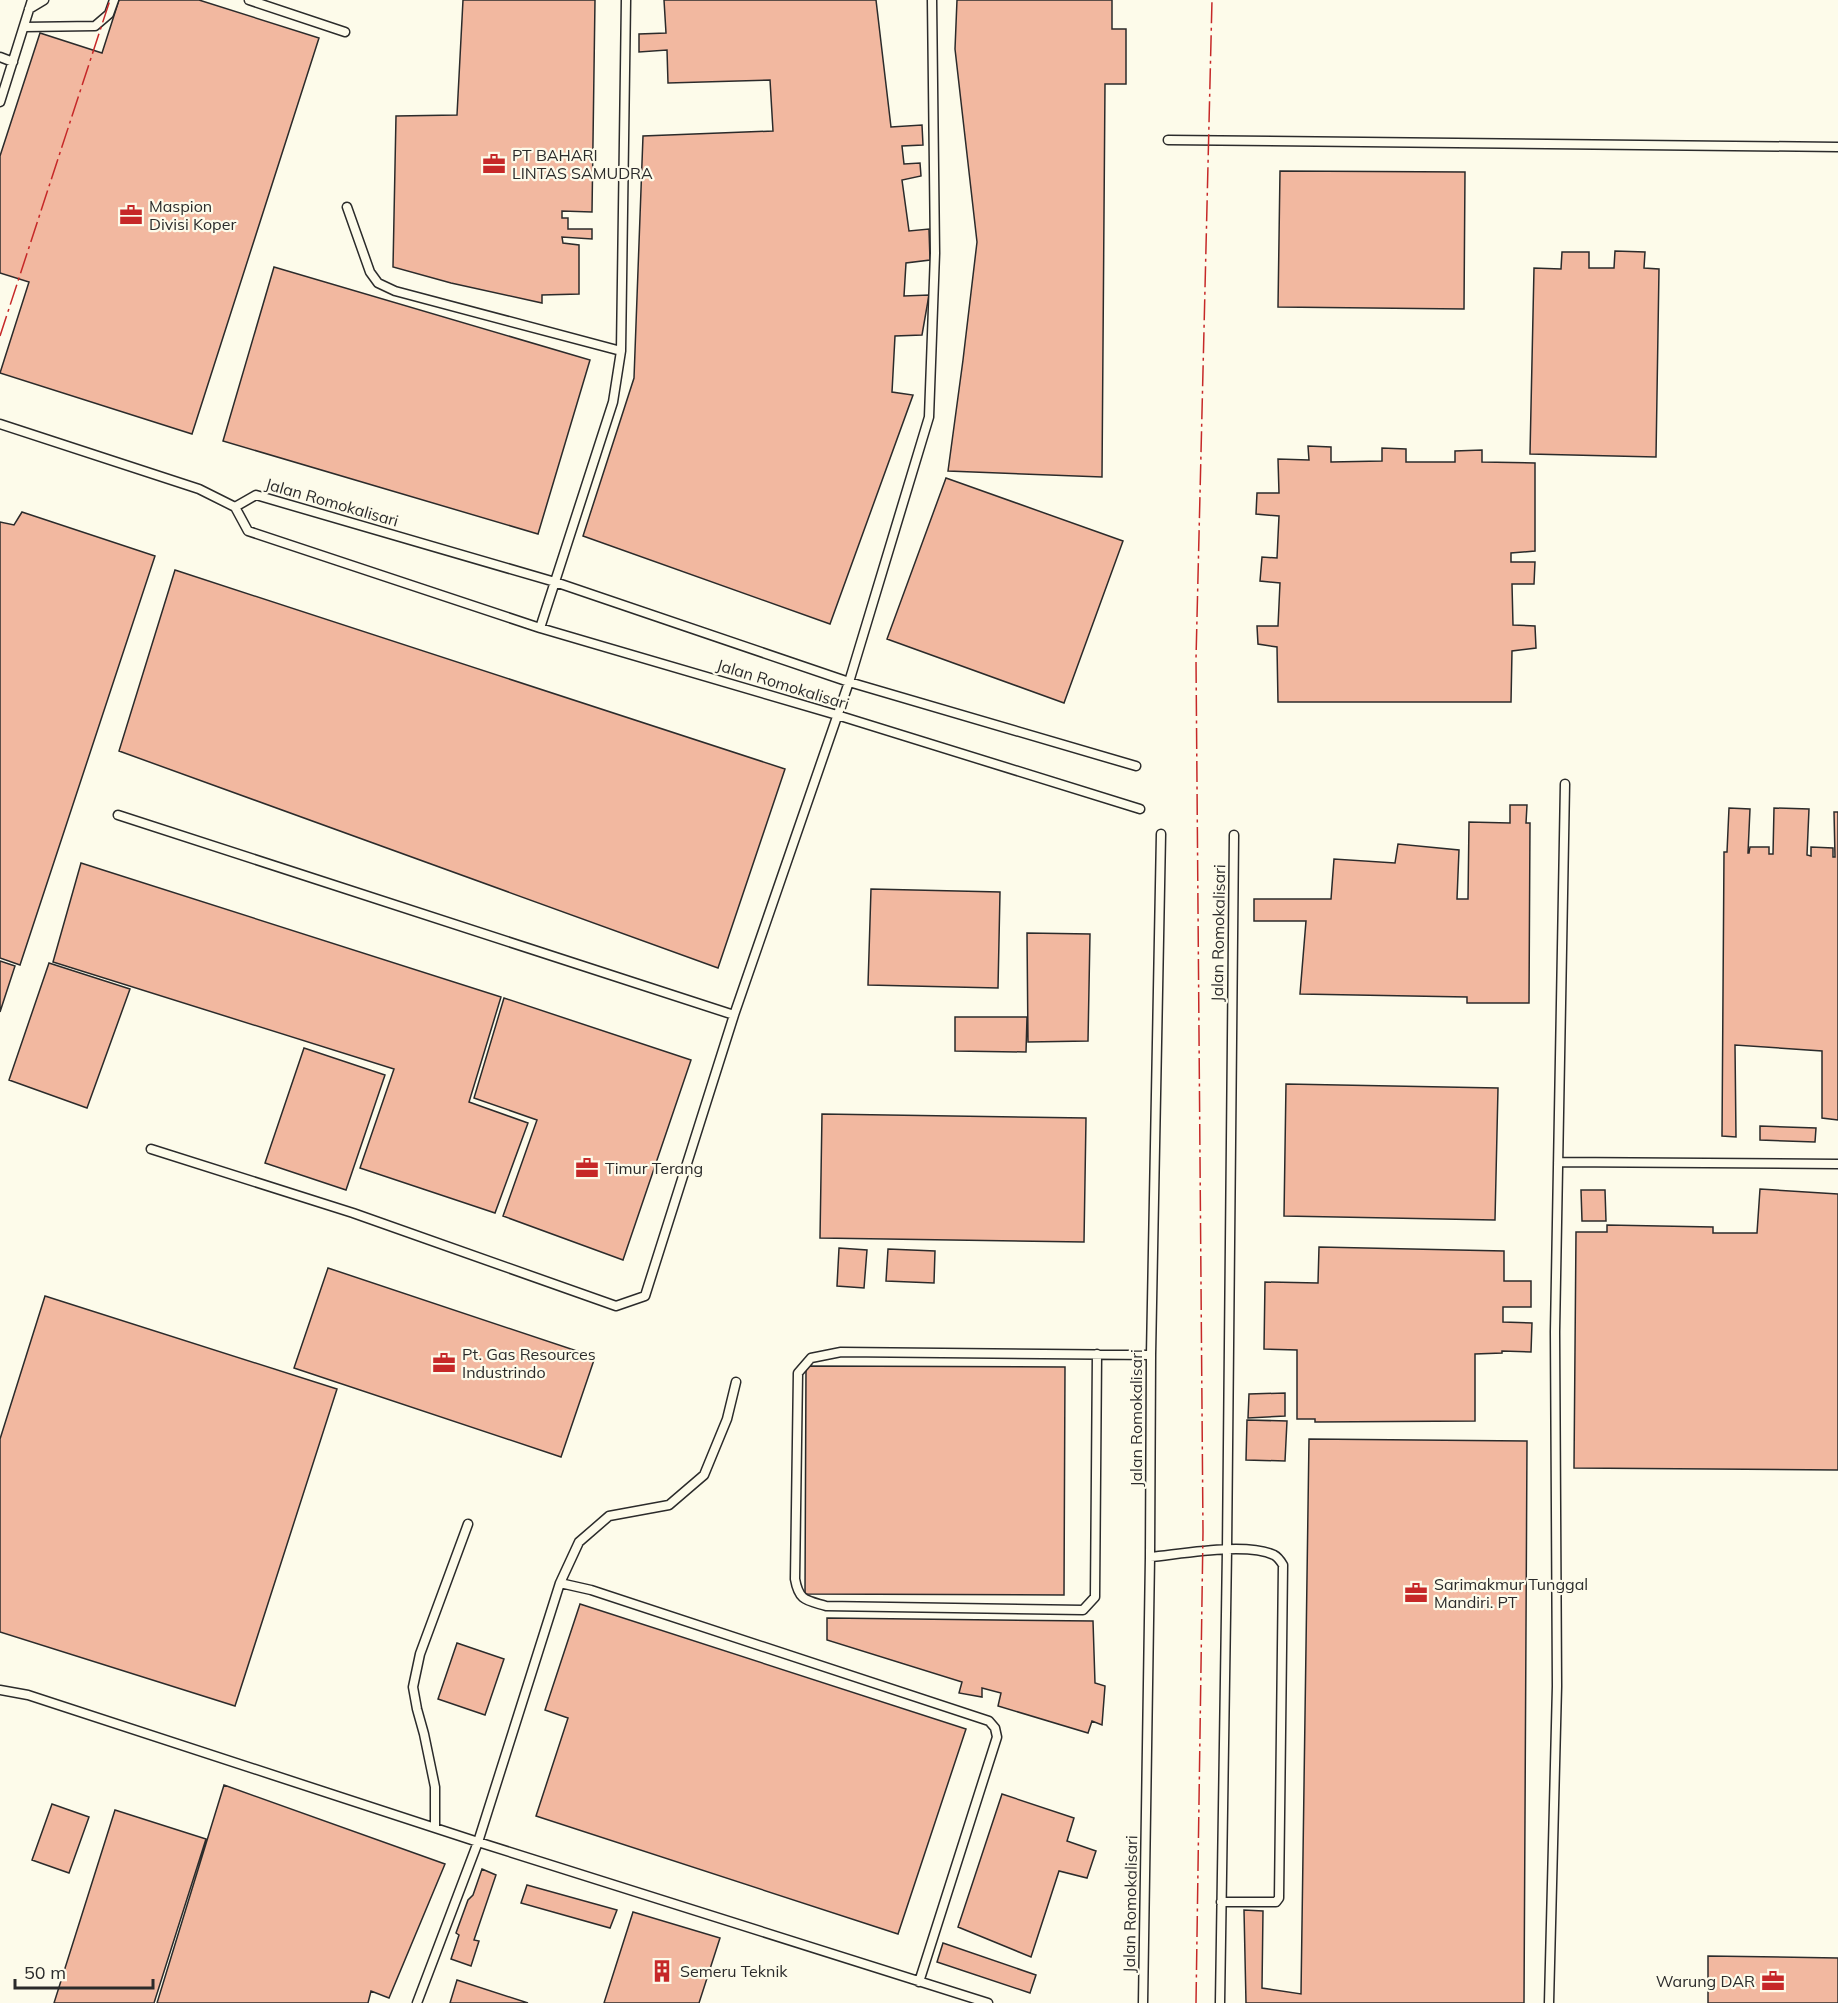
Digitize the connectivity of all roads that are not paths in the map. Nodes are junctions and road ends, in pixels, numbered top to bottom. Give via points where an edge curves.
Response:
1 (32, 0) edge
2 (44, 0) edge
3 (114, 0) edge
4 (249, 0) edge
5 (626, 0) edge
6 (932, 0) edge
7 (29, 9) junction
8 (24, 27) junction
9 (345, 32) dead end
10 (0, 57) edge
11 (13, 62) junction
12 (0, 102) edge
13 (1168, 140) dead end
14 (1838, 147) edge
15 (347, 207) dead end
16 (621, 351) junction
17 (0, 424) edge
18 (234, 507) junction
19 (555, 582) junction
20 (540, 627) junction
21 (849, 682) junction
22 (837, 715) junction
23 (1137, 766) dead end
24 (1565, 784) dead end
25 (1140, 809) dead end
26 (118, 815) dead end
27 (1161, 834) dead end
28 (1234, 835) dead end
29 (734, 1015) junction
30 (151, 1149) dead end
31 (1558, 1162) junction
32 (1838, 1164) edge
33 (1097, 1354) junction
34 (1151, 1355) junction
35 (736, 1382) dead end
36 (468, 1524) dead end
37 (1227, 1550) junction
38 (1150, 1557) junction
39 (560, 1583) junction
40 (0, 1690) edge
41 (435, 1827) junction
42 (478, 1842) junction
43 (1221, 1902) junction
44 (919, 1982) junction
45 (417, 2003) edge
46 (988, 2003) edge
47 (1143, 2003) edge
48 (1220, 2003) edge
49 (1549, 2003) edge

1 - 7 lane
2 - 7 lane
3 - 8 lane via 109,14 95,26
4 - 9 lane
5 - 16 lane
6 - 21 lane via 935,253 929,417
7 - 8 lane
8 - 11 lane
10 - 11 lane
11 - 12 lane
13 - 14 lane
15 - 16 lane via 370,272 378,283 395,291
16 - 19 lane via 613,402
17 - 18 lane via 199,489
18 - 19 lane, Jalan Romokalisari via 256,495
18 - 20 lane, Jalan Romokalisari via 248,531
19 - 20 lane
19 - 21 lane, Jalan Romokalisari
20 - 22 lane, Jalan Romokalisari
21 - 22 lane
21 - 23 lane, Jalan Romokalisari
22 - 25 lane, Jalan Romokalisari
22 - 29 lane
24 - 31 lane
26 - 29 lane
27 - 34 lane, Jalan Romokalisari
28 - 37 lane, Jalan Romokalisari
29 - 30 lane via 645,1296 616,1306 353,1213
31 - 32 lane
31 - 49 lane via 1557,1686
33 - 33 lane via 841,1352 811,1358 798,1373 795,1579 803,1599 826,1606 1083,1610 1095,1597
33 - 34 lane
34 - 38 lane, Jalan Romokalisari
35 - 39 lane via 728,1419 704,1475 669,1505 609,1516 579,1542
36 - 41 lane via 420,1654 413,1687 435,1787
37 - 38 lane
37 - 43 lane, Jalan Romokalisari
37 - 43 lane via 1260,1550 1276,1555 1283,1565 1279,1898 1276,1902
38 - 47 lane, Jalan Romokalisari
39 - 42 lane
39 - 44 lane via 989,1720 997,1737
40 - 41 lane via 28,1695
41 - 42 lane
42 - 44 lane
42 - 45 lane
43 - 48 lane, Jalan Romokalisari
44 - 46 lane

